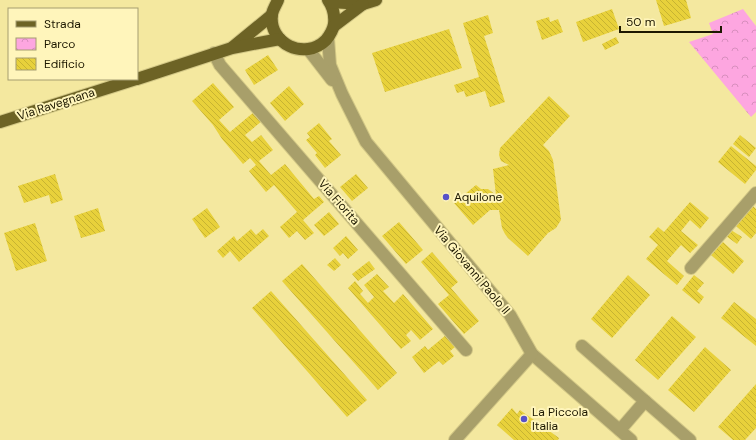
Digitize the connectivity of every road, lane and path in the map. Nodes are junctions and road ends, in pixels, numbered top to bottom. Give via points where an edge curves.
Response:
1 (278, 0) edge
2 (376, 0) edge
3 (329, 1) edge
4 (363, 4) junction
5 (272, 15) junction
6 (334, 26) junction
7 (328, 38) junction
8 (280, 40) junction
9 (232, 48) junction
10 (308, 49) junction
11 (214, 53) junction
12 (138, 78) edge
13 (133, 80) edge
14 (342, 94) junction
15 (0, 122) edge
16 (756, 192) edge
17 (691, 268) dead end
18 (582, 346) dead end
19 (466, 350) dead end
20 (532, 354) junction
21 (645, 401) junction
22 (620, 430) junction
23 (455, 440) edge
24 (631, 440) edge
25 (690, 440) edge

1 - 5 main road, Via Ravegnana
2 - 4 main road
3 - 4 main road
3 - 6 main road via 334,14
4 - 6 main road
5 - 8 main road via 272,24
5 - 9 main road, Via Ravegnana
6 - 7 main road
7 - 10 main road via 316,47
7 - 14 street, Via Giovanni Paolo II via 330,65
8 - 9 main road, Via Ravegnana
8 - 10 main road via 293,48
9 - 11 main road, Via Ravegnana
10 - 14 street, Via Giovanni Paolo II
11 - 12 main road, Via Ravegnana
11 - 19 street, Via Fiorita via 220,65
13 - 15 main road, Via Ravegnana
14 - 20 street, Via Giovanni Paolo II via 366,142 510,315
16 - 17 street
18 - 21 street
20 - 22 street, Via Giovanni Paolo II
20 - 23 street
21 - 22 street
21 - 25 street
22 - 24 street, Via Giovanni Paolo II

